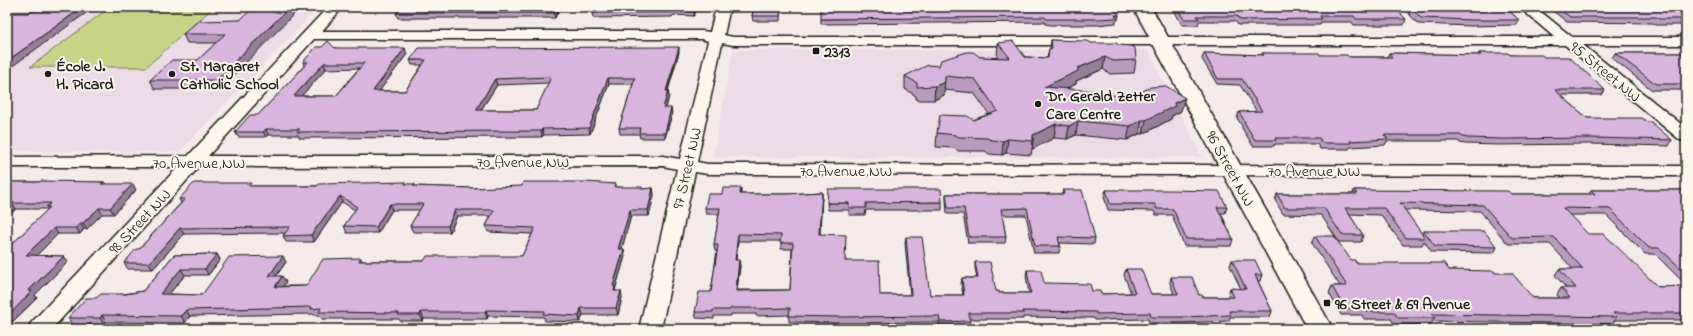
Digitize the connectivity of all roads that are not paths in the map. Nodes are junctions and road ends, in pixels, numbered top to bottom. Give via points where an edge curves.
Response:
1 (336, 7) edge
2 (723, 7) edge
3 (1142, 7) edge
4 (1526, 7) edge
5 (310, 35) junction
6 (716, 38) junction
7 (1162, 41) junction
8 (1568, 41) junction
9 (1686, 41) edge
10 (1686, 136) edge
11 (7, 162) edge
12 (193, 162) junction
13 (687, 165) junction
14 (1232, 170) junction
15 (1686, 170) edge
16 (39, 329) edge
17 (650, 329) edge
18 (1320, 329) edge

1 - 5 street, 98 Street NW
2 - 6 street, 97 Street NW
3 - 7 street, 96 Street NW
4 - 8 street, 95 Street NW
5 - 6 street via 702,35
5 - 12 street, 98 Street NW
6 - 7 street via 740,41
6 - 13 street, 97 Street NW
7 - 8 street
7 - 14 street, 96 Street NW
8 - 9 street
8 - 10 street, 95 Street NW
11 - 12 street, 70 Avenue NW
12 - 13 street, 70 Avenue NW via 663,161
12 - 16 street, 98 Street NW
13 - 14 street, 70 Avenue NW via 708,169
13 - 17 street, 97 Street NW
14 - 15 street, 70 Avenue NW
14 - 18 street, 96 Street NW

